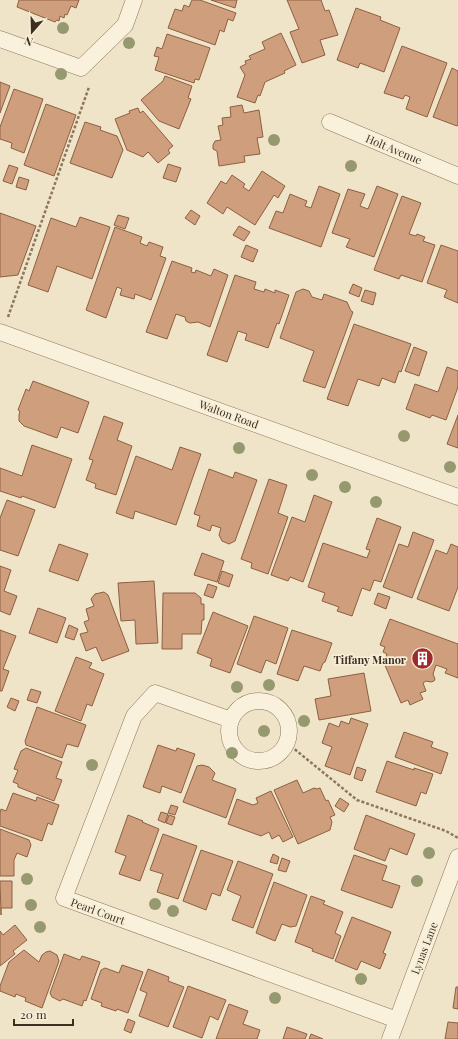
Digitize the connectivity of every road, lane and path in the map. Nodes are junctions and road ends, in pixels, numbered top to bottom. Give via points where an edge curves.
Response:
1 (134, 0) edge
2 (0, 39) edge
3 (88, 87) dead end
4 (330, 122) dead end
5 (458, 176) edge
6 (3, 327) edge
7 (458, 497) edge
8 (231, 720) junction
9 (287, 743) junction
10 (458, 838) edge
11 (458, 858) edge
12 (397, 1020) junction
13 (390, 1039) edge

1 - 2 street via 125,25 81,68
3 - 6 path
4 - 5 street, Holt Avenue
6 - 7 street, Walton Road
8 - 9 street via 230,739 240,754 249,759 267,760 282,751
8 - 9 street via 236,711 252,701 272,703 286,716 290,735
8 - 12 street, Pearl Court via 155,693 134,716 64,898
9 - 10 path via 357,800 446,831
11 - 12 street, Lynas Lane
12 - 13 street, Lynas Lane

